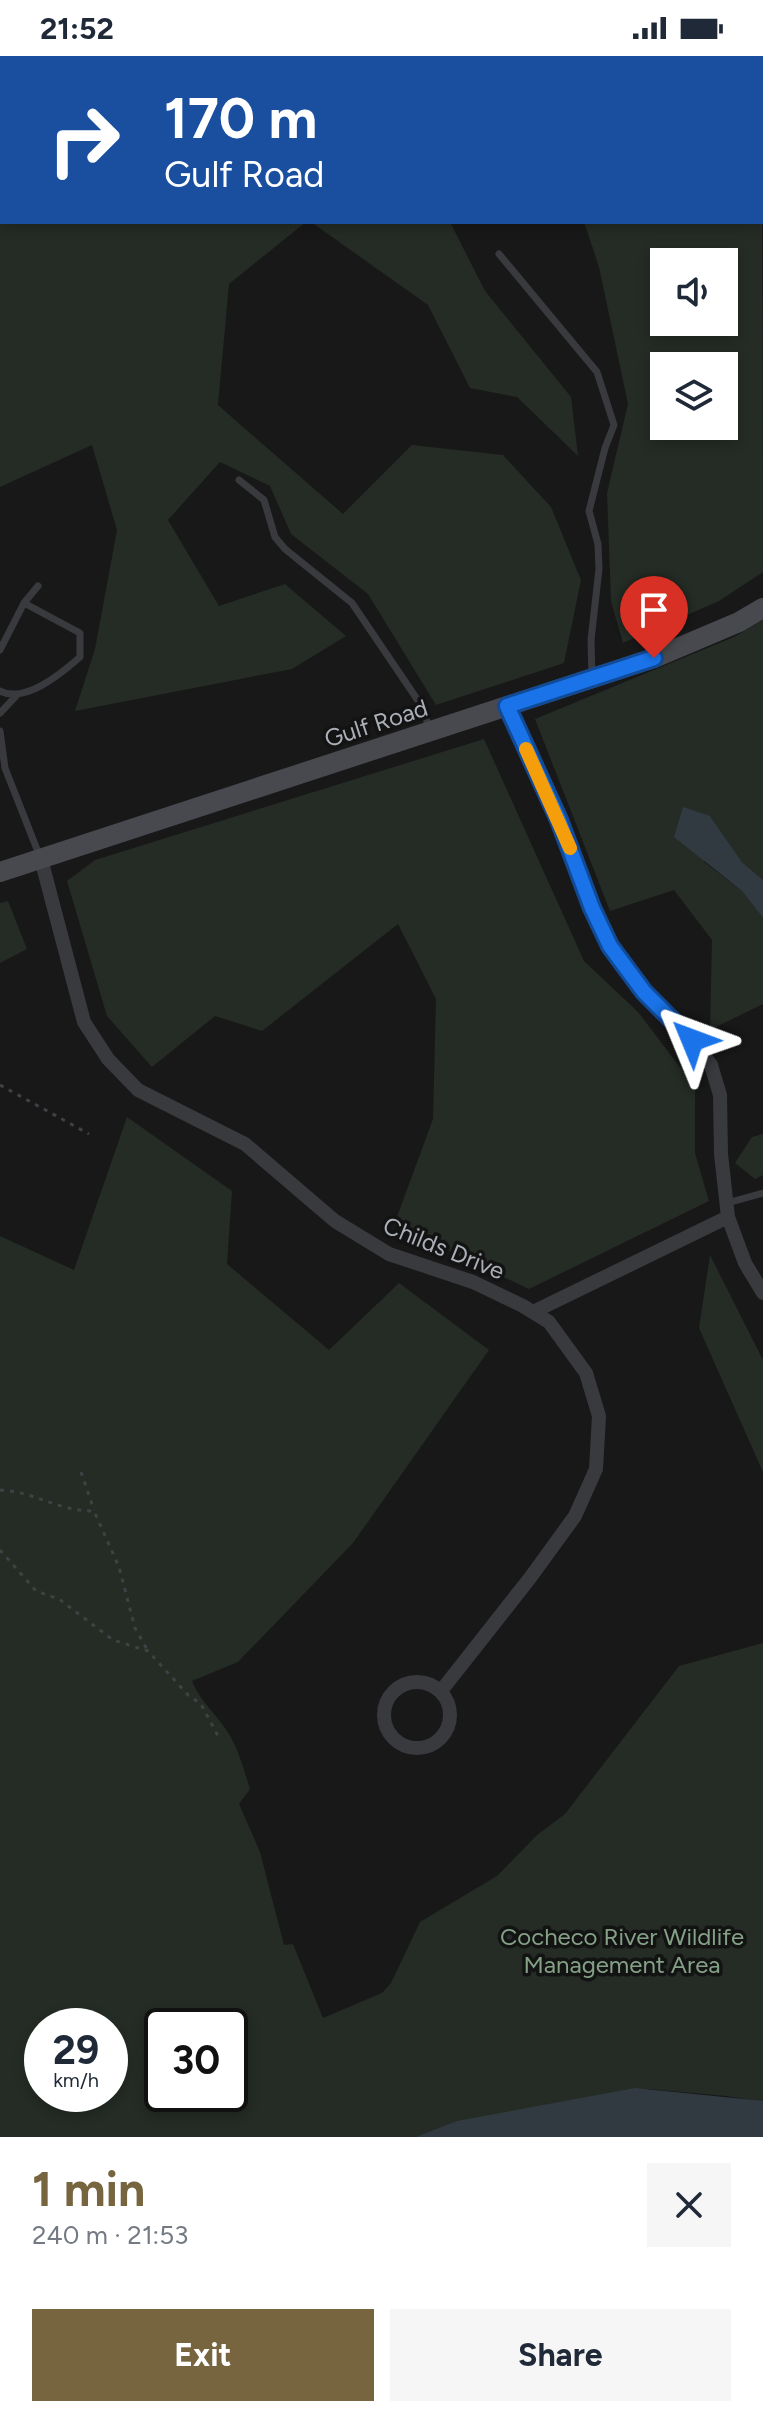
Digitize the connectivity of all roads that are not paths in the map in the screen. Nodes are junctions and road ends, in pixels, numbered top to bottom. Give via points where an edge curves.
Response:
1 (499, 254) dead end
2 (239, 480) dead end
3 (38, 586) dead end
4 (24, 603) junction
5 (763, 608) edge
6 (0, 650) edge
7 (592, 679) junction
8 (0, 691) edge
9 (16, 696) junction
10 (507, 706) junction
11 (0, 713) edge
12 (0, 731) edge
13 (430, 732) junction
14 (41, 859) junction
15 (0, 872) edge
16 (763, 1193) edge
17 (727, 1210) junction
18 (763, 1293) edge
19 (533, 1312) junction
20 (441, 1691) junction

1 - 7 lane via 597,372 614,425 589,511 599,569
2 - 13 lane via 264,500 275,537 285,549 352,603 421,705
3 - 4 lane
4 - 6 lane
4 - 9 lane via 75,628 82,647 80,657 62,673
5 - 7 street, Gulf Road via 654,658
7 - 10 street, Gulf Road
8 - 9 lane
9 - 11 lane
10 - 13 street, Gulf Road
10 - 17 street via 610,946 711,1065 720,1095
12 - 14 lane via 5,768
13 - 14 street, Gulf Road
14 - 15 street, Gulf Road
14 - 19 street, Childs Drive via 84,1022 108,1059 138,1090 245,1144 335,1221 389,1254 473,1282
16 - 17 lane
17 - 18 street via 745,1263
17 - 19 street
19 - 20 street, Childs Drive via 549,1322 586,1373 599,1416 596,1469 575,1516
20 - 20 street via 422,1682 394,1691 384,1710 394,1738 414,1748 436,1742 450,1712

